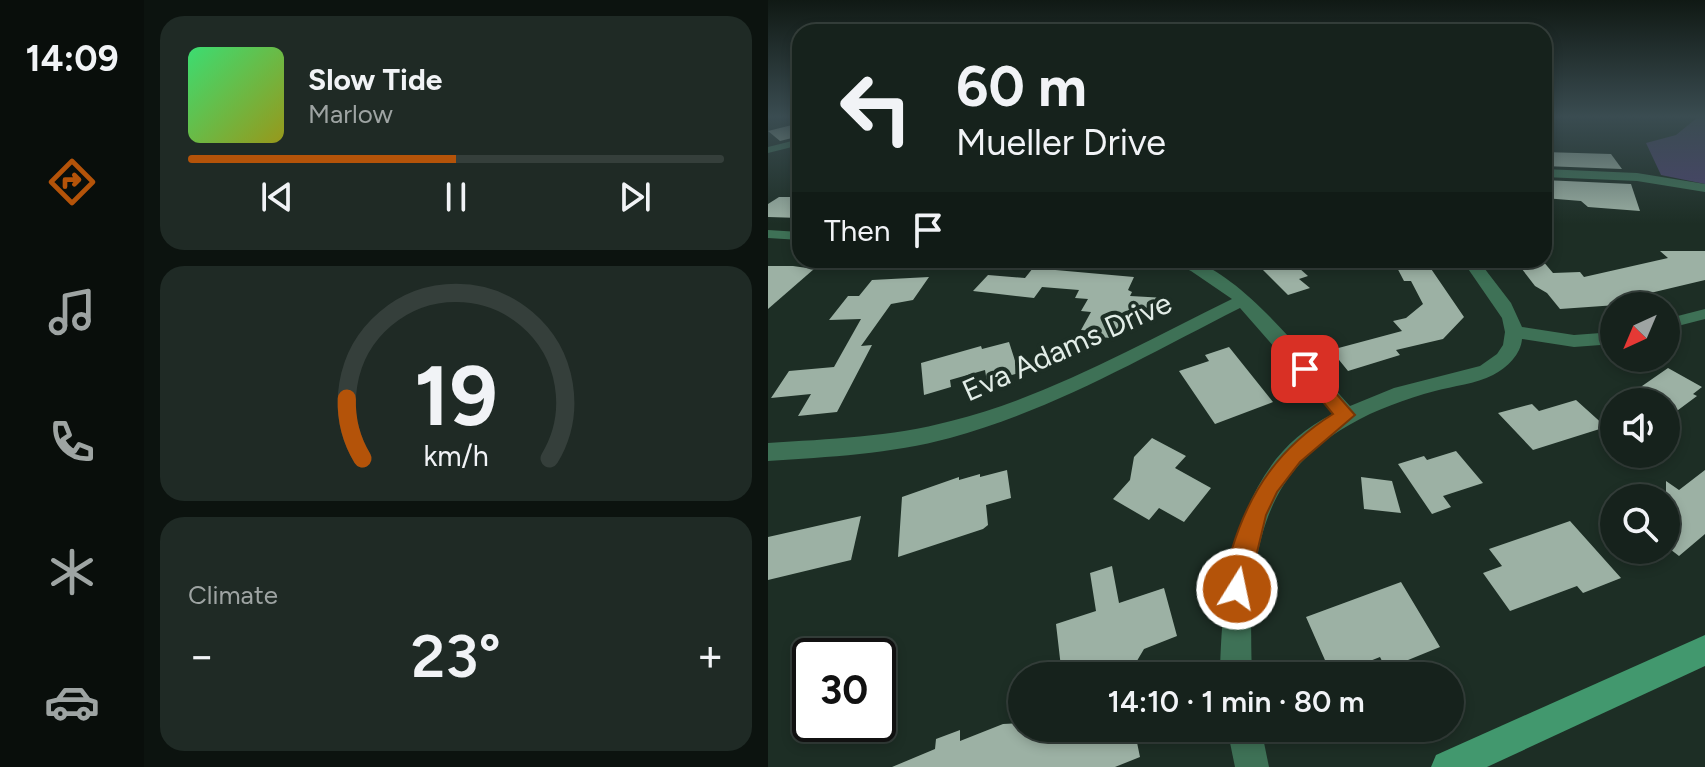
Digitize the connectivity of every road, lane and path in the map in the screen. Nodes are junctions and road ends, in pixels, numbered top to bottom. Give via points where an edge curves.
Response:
1 (1552, 173) edge
2 (1705, 188) edge
3 (768, 234) edge
4 (792, 236) edge
5 (1193, 268) edge
6 (1476, 268) edge
7 (1243, 300) junction
8 (1705, 314) edge
9 (1680, 320) edge
10 (1516, 332) junction
11 (1600, 339) edge
12 (1346, 415) junction
13 (768, 452) edge
14 (1705, 650) edge
15 (1236, 662) edge
16 (1247, 742) edge
17 (1252, 767) edge
18 (1448, 767) edge

1 - 2 street via 1637,177
3 - 4 street
5 - 7 street
6 - 10 street
7 - 12 street
7 - 13 street, Eva Adams Drive via 994,417 899,441
8 - 9 street
10 - 11 street via 1574,341
10 - 12 street via 1512,351 1486,371
12 - 15 street via 1292,456 1254,514 1239,575
14 - 18 street
16 - 17 street

